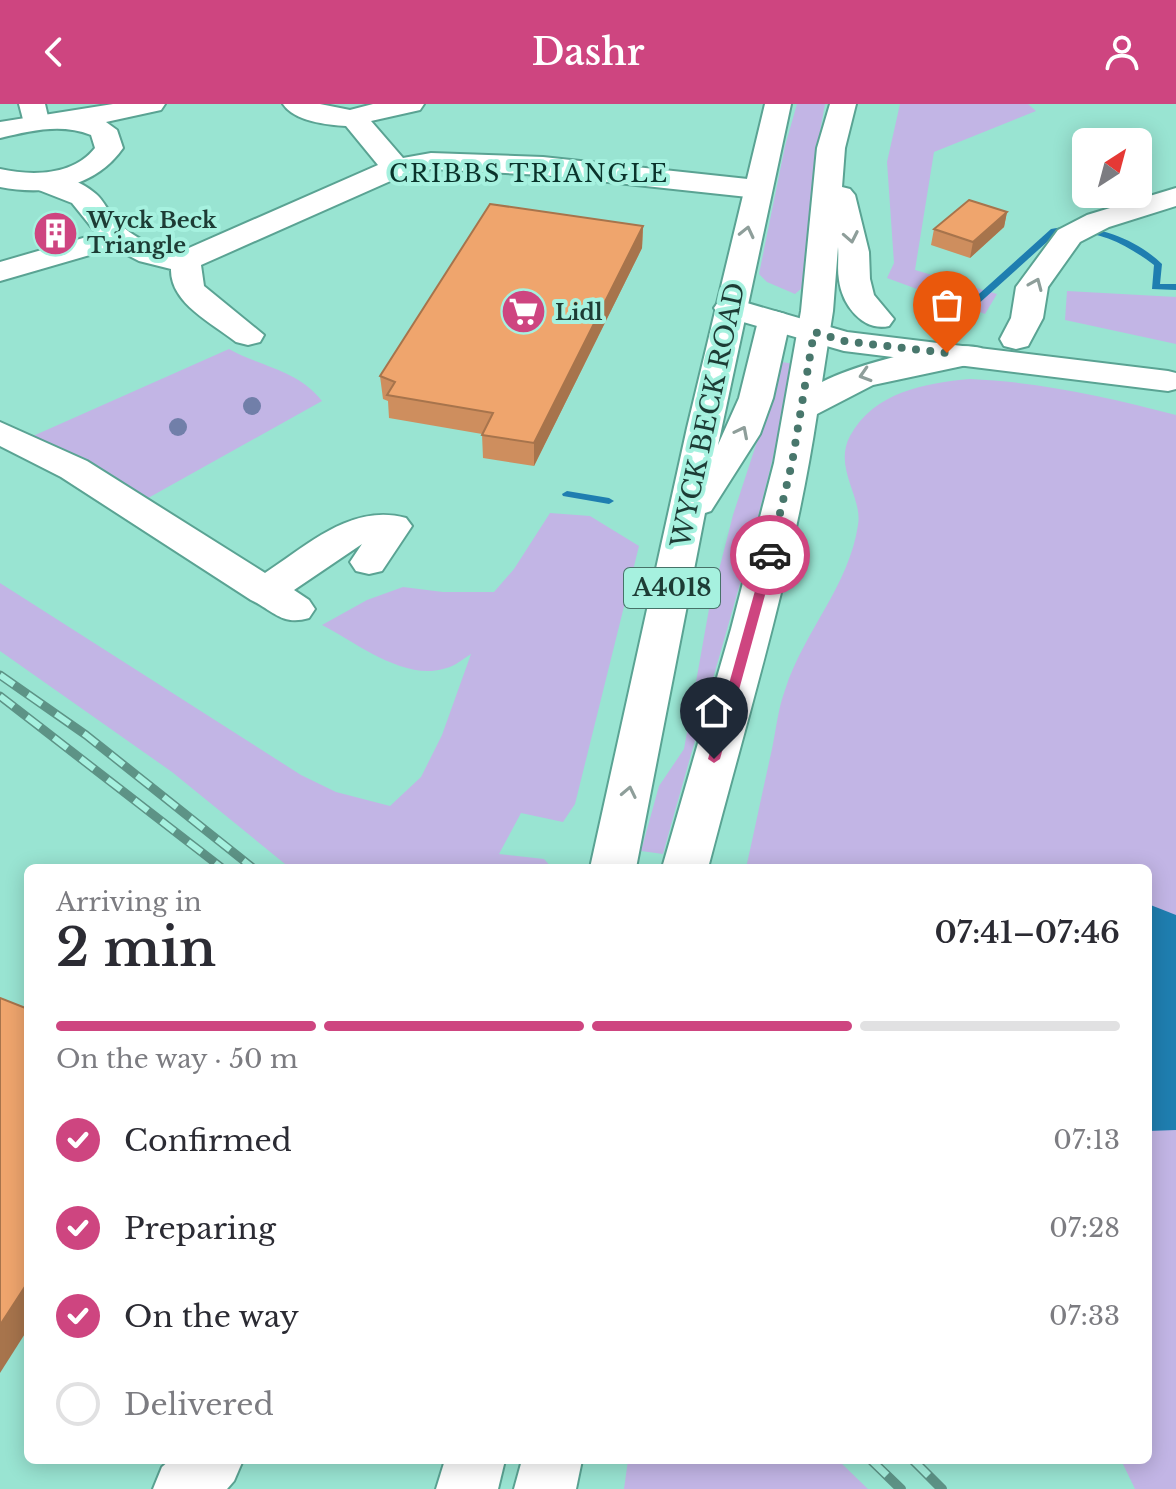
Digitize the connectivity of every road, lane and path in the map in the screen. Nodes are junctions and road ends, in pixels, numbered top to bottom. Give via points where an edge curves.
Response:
1 (152, 104) edge
2 (296, 104) edge
3 (411, 104) edge
4 (778, 104) edge
5 (843, 104) edge
6 (358, 119) junction
7 (74, 120) junction
8 (16, 123) edge
9 (108, 137) junction
10 (830, 162) junction
11 (92, 167) junction
12 (396, 168) junction
13 (0, 178) edge
14 (41, 181) junction
15 (757, 189) junction
16 (1176, 197) edge
17 (86, 199) junction
18 (117, 238) junction
19 (186, 261) junction
20 (0, 272) edge
21 (730, 308) junction
22 (878, 319) junction
23 (774, 321) junction
24 (815, 322) junction
25 (248, 335) dead end
26 (1016, 339) junction
27 (969, 355) junction
28 (1172, 382) edge
29 (802, 409) junction
30 (0, 432) edge
31 (685, 521) junction
32 (369, 562) dead end
33 (614, 864) edge
34 (686, 864) edge
35 (209, 1464) edge
36 (474, 1464) edge
37 (551, 1464) edge
38 (184, 1489) edge
39 (467, 1489) edge
40 (545, 1489) edge

1 - 7 main road
1 - 9 main road
2 - 6 main road via 329,117
3 - 6 main road
4 - 15 main road, WYCK BECK ROAD / A4018
5 - 10 main road, A4018
6 - 12 main road
7 - 8 main road
7 - 9 main road via 91,124
9 - 11 main road via 104,158
10 -> 22 main road via 849,226 859,297
10 - 24 main road, A4018
11 - 14 main road
11 - 17 main road
12 - 15 main road via 431,161 496,173
12 - 19 main road
13 - 14 main road
14 - 17 main road
21 -> 15 main road, WYCK BECK ROAD / A4018
26 -> 16 main road via 1027,318 1032,287 1076,232
17 - 18 main road
18 - 19 main road via 155,258
18 - 20 main road
19 - 25 main road via 191,291
21 - 23 main road
21 - 31 main road, WYCK BECK ROAD / A4018
22 - 24 main road
22 - 26 main road
23 - 24 main road
31 -> 23 main road via 743,434
24 - 27 main road via 844,341
24 - 29 main road, A4018
26 - 28 main road via 1103,355
27 - 28 main road
27 -> 29 main road via 853,378
29 - 34 main road, A4018 via 769,560
30 - 32 main road via 74,469 280,600 360,528 393,526
33 -> 31 main road, WYCK BECK ROAD / A4018
35 - 38 main road
36 - 39 main road
37 - 40 main road

